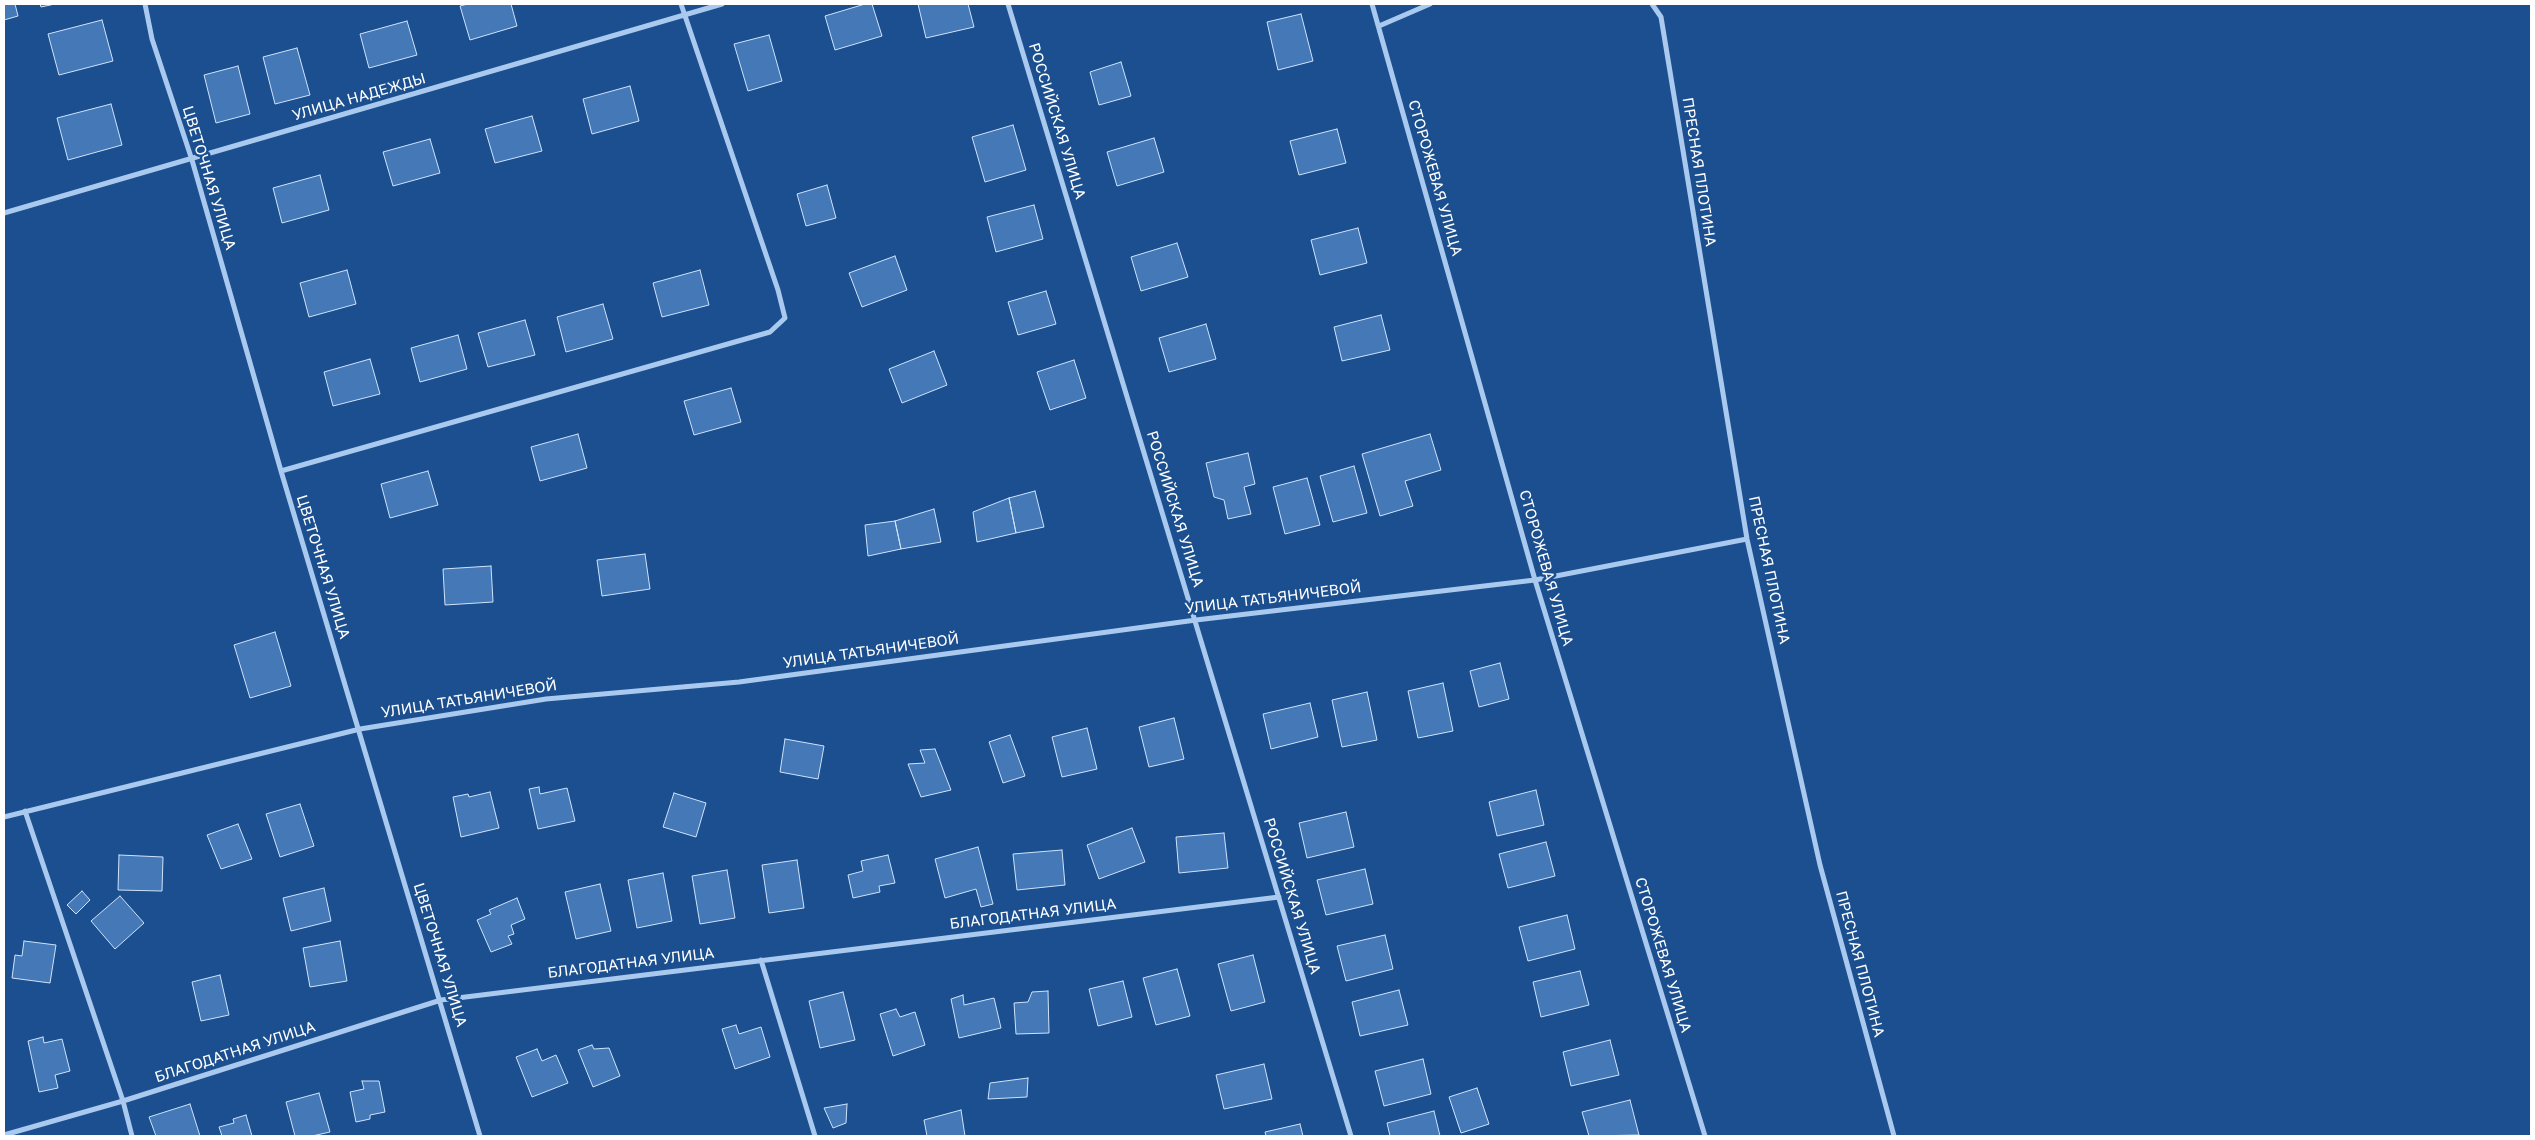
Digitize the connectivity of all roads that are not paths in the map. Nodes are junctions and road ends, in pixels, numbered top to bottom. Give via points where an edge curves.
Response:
1 (144, 4) edge
2 (681, 4) edge
3 (722, 4) edge
4 (1008, 4) edge
5 (1372, 4) edge
6 (1430, 4) edge
7 (1652, 4) edge
8 (685, 14) junction
9 (1379, 26) junction
10 (192, 160) junction
11 (4, 213) edge
12 (281, 471) junction
13 (1747, 539) junction
14 (1535, 580) junction
15 (1196, 620) junction
16 (360, 729) junction
17 (25, 811) junction
18 (4, 817) edge
19 (1279, 897) junction
20 (761, 960) junction
21 (440, 1000) junction
22 (123, 1101) junction
23 (4, 1135) edge
24 (132, 1136) edge
25 (480, 1136) edge
26 (815, 1136) edge
27 (1351, 1136) edge
28 (1705, 1136) edge
29 (1894, 1136) edge

1 - 10 street, ЦВЕТОЧНАЯ УЛИЦА via 152,39
2 - 8 street
3 - 8 street, УЛИЦА НАДЕЖДЫ
4 - 15 street, РОССИЙСКАЯ УЛИЦА
5 - 9 street, СТОРОЖЕВАЯ УЛИЦА
6 - 9 street
7 - 13 street, ПРЕСНАЯ ПЛОТИНА via 1661,17
8 - 10 street, УЛИЦА НАДЕЖДЫ
8 - 12 street via 778,290 784,318 770,332
9 - 14 street, СТОРОЖЕВАЯ УЛИЦА
10 - 11 street, УЛИЦА НАДЕЖДЫ
10 - 12 street, ЦВЕТОЧНАЯ УЛИЦА
12 - 16 street, ЦВЕТОЧНАЯ УЛИЦА
13 - 14 street, УЛИЦА ТАТЬЯНИЧЕВОЙ
13 - 29 street, ПРЕСНАЯ ПЛОТИНА via 1820,865
14 - 15 street, УЛИЦА ТАТЬЯНИЧЕВОЙ
14 - 28 street, СТОРОЖЕВАЯ УЛИЦА
15 - 16 street, УЛИЦА ТАТЬЯНИЧЕВОЙ via 739,682 546,698
15 - 19 street, РОССИЙСКАЯ УЛИЦА
16 - 17 street, УЛИЦА ТАТЬЯНИЧЕВОЙ
16 - 21 street, ЦВЕТОЧНАЯ УЛИЦА
17 - 18 street, УЛИЦА ТАТЬЯНИЧЕВОЙ
17 - 22 street
19 - 20 street, БЛАГОДАТНАЯ УЛИЦА
19 - 27 street, РОССИЙСКАЯ УЛИЦА
20 - 21 street, БЛАГОДАТНАЯ УЛИЦА
20 - 26 street
21 - 22 street, БЛАГОДАТНАЯ УЛИЦА
21 - 25 street, ЦВЕТОЧНАЯ УЛИЦА
22 - 23 street, БЛАГОДАТНАЯ УЛИЦА
22 - 24 street

